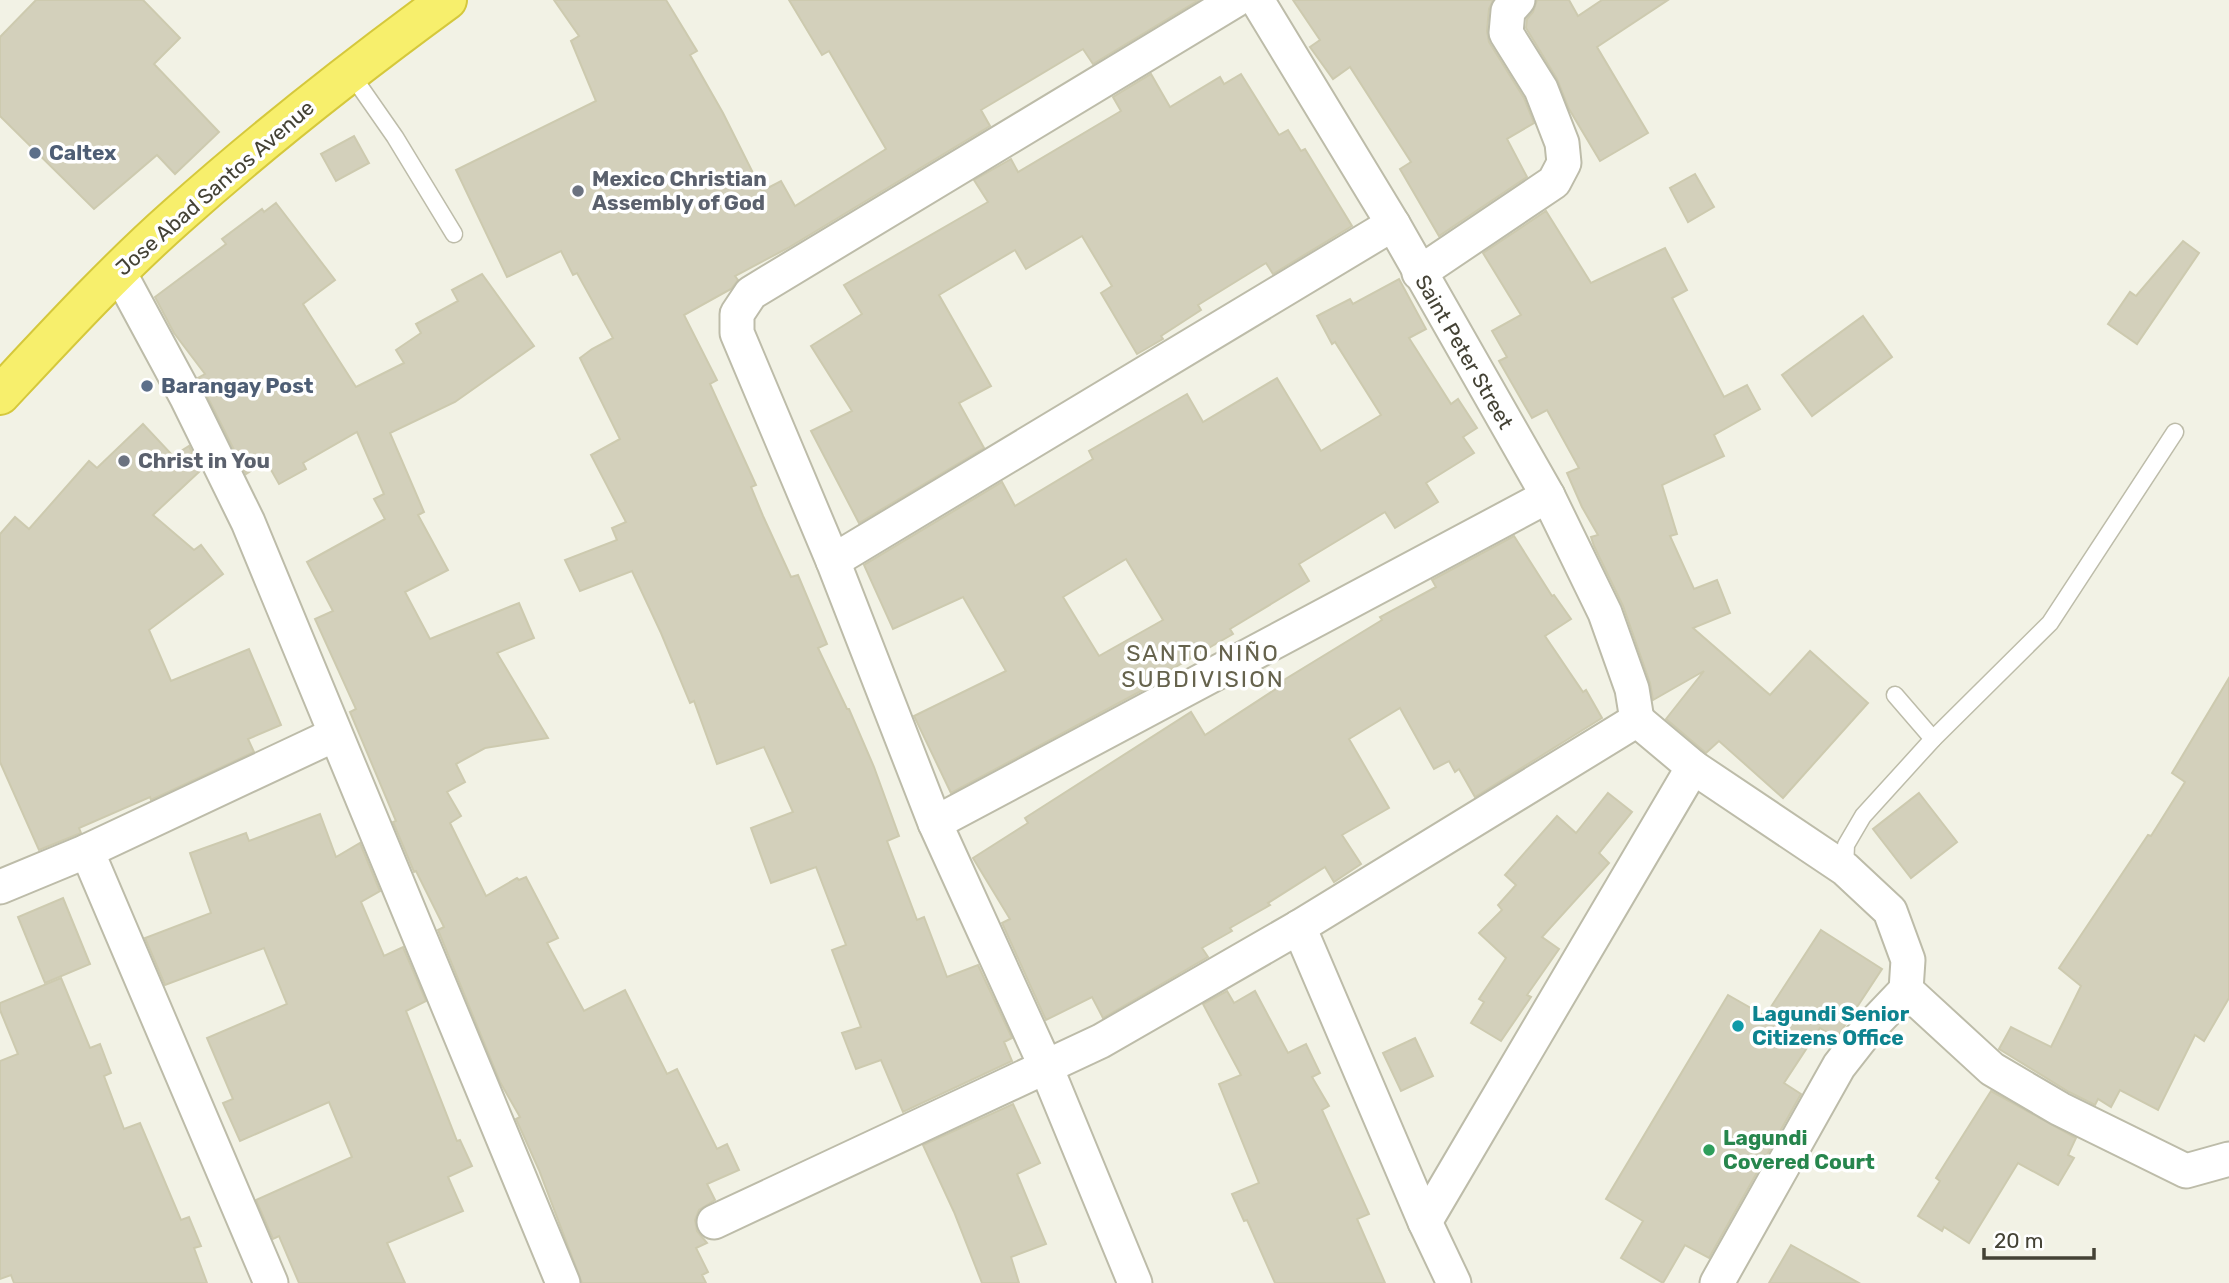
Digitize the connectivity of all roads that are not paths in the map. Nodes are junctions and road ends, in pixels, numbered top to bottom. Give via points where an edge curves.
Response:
1 (447, 0) edge
2 (1236, 0) edge
3 (1257, 0) edge
4 (1518, 0) edge
5 (349, 71) junction
6 (1393, 224) junction
7 (454, 234) dead end
8 (119, 272) junction
9 (1419, 273) junction
10 (0, 395) edge
11 (2175, 432) dead end
12 (1548, 496) junction
13 (833, 561) junction
14 (1895, 695) dead end
15 (1637, 720) junction
16 (334, 735) junction
17 (1933, 738) junction
18 (1693, 767) junction
19 (935, 823) junction
20 (87, 851) junction
21 (1845, 869) junction
22 (0, 887) edge
23 (1299, 927) junction
24 (1906, 990) junction
25 (1046, 1067) junction
26 (2229, 1159) edge
27 (714, 1222) dead end
28 (1425, 1222) junction
29 (271, 1283) edge
30 (563, 1283) edge
31 (1135, 1283) edge
32 (1454, 1283) edge
33 (1717, 1283) edge

1 - 5 highway, Jose Abad Santos Avenue
2 - 13 street via 751,293 737,314 737,333
3 - 6 street, Saint Peter Street
4 - 9 street via 1508,11 1506,33 1553,114 1564,163 1554,183
5 - 7 lane
5 - 8 highway, Jose Abad Santos Avenue via 176,217
6 - 9 street, Saint Peter Street
6 - 13 street
8 - 10 highway, Jose Abad Santos Avenue
8 - 16 street via 248,522
9 - 12 street, Saint Peter Street
11 - 17 lane via 2050,623
12 - 15 street, Saint Peter Street via 1605,613 1632,690
12 - 19 street
13 - 19 street
14 - 17 lane
15 - 18 street
15 - 23 street
16 - 20 street
16 - 30 street
17 - 21 lane via 1863,816 1846,845
18 - 21 street
18 - 28 street
19 - 25 street
20 - 22 street
20 - 29 street
21 - 24 street via 1890,911 1908,960
23 - 25 street via 1101,1041
23 - 28 street
24 - 26 street via 1992,1069 2060,1109 2186,1171
24 - 33 street via 1839,1066
25 - 27 street
25 - 31 street
28 - 32 street

